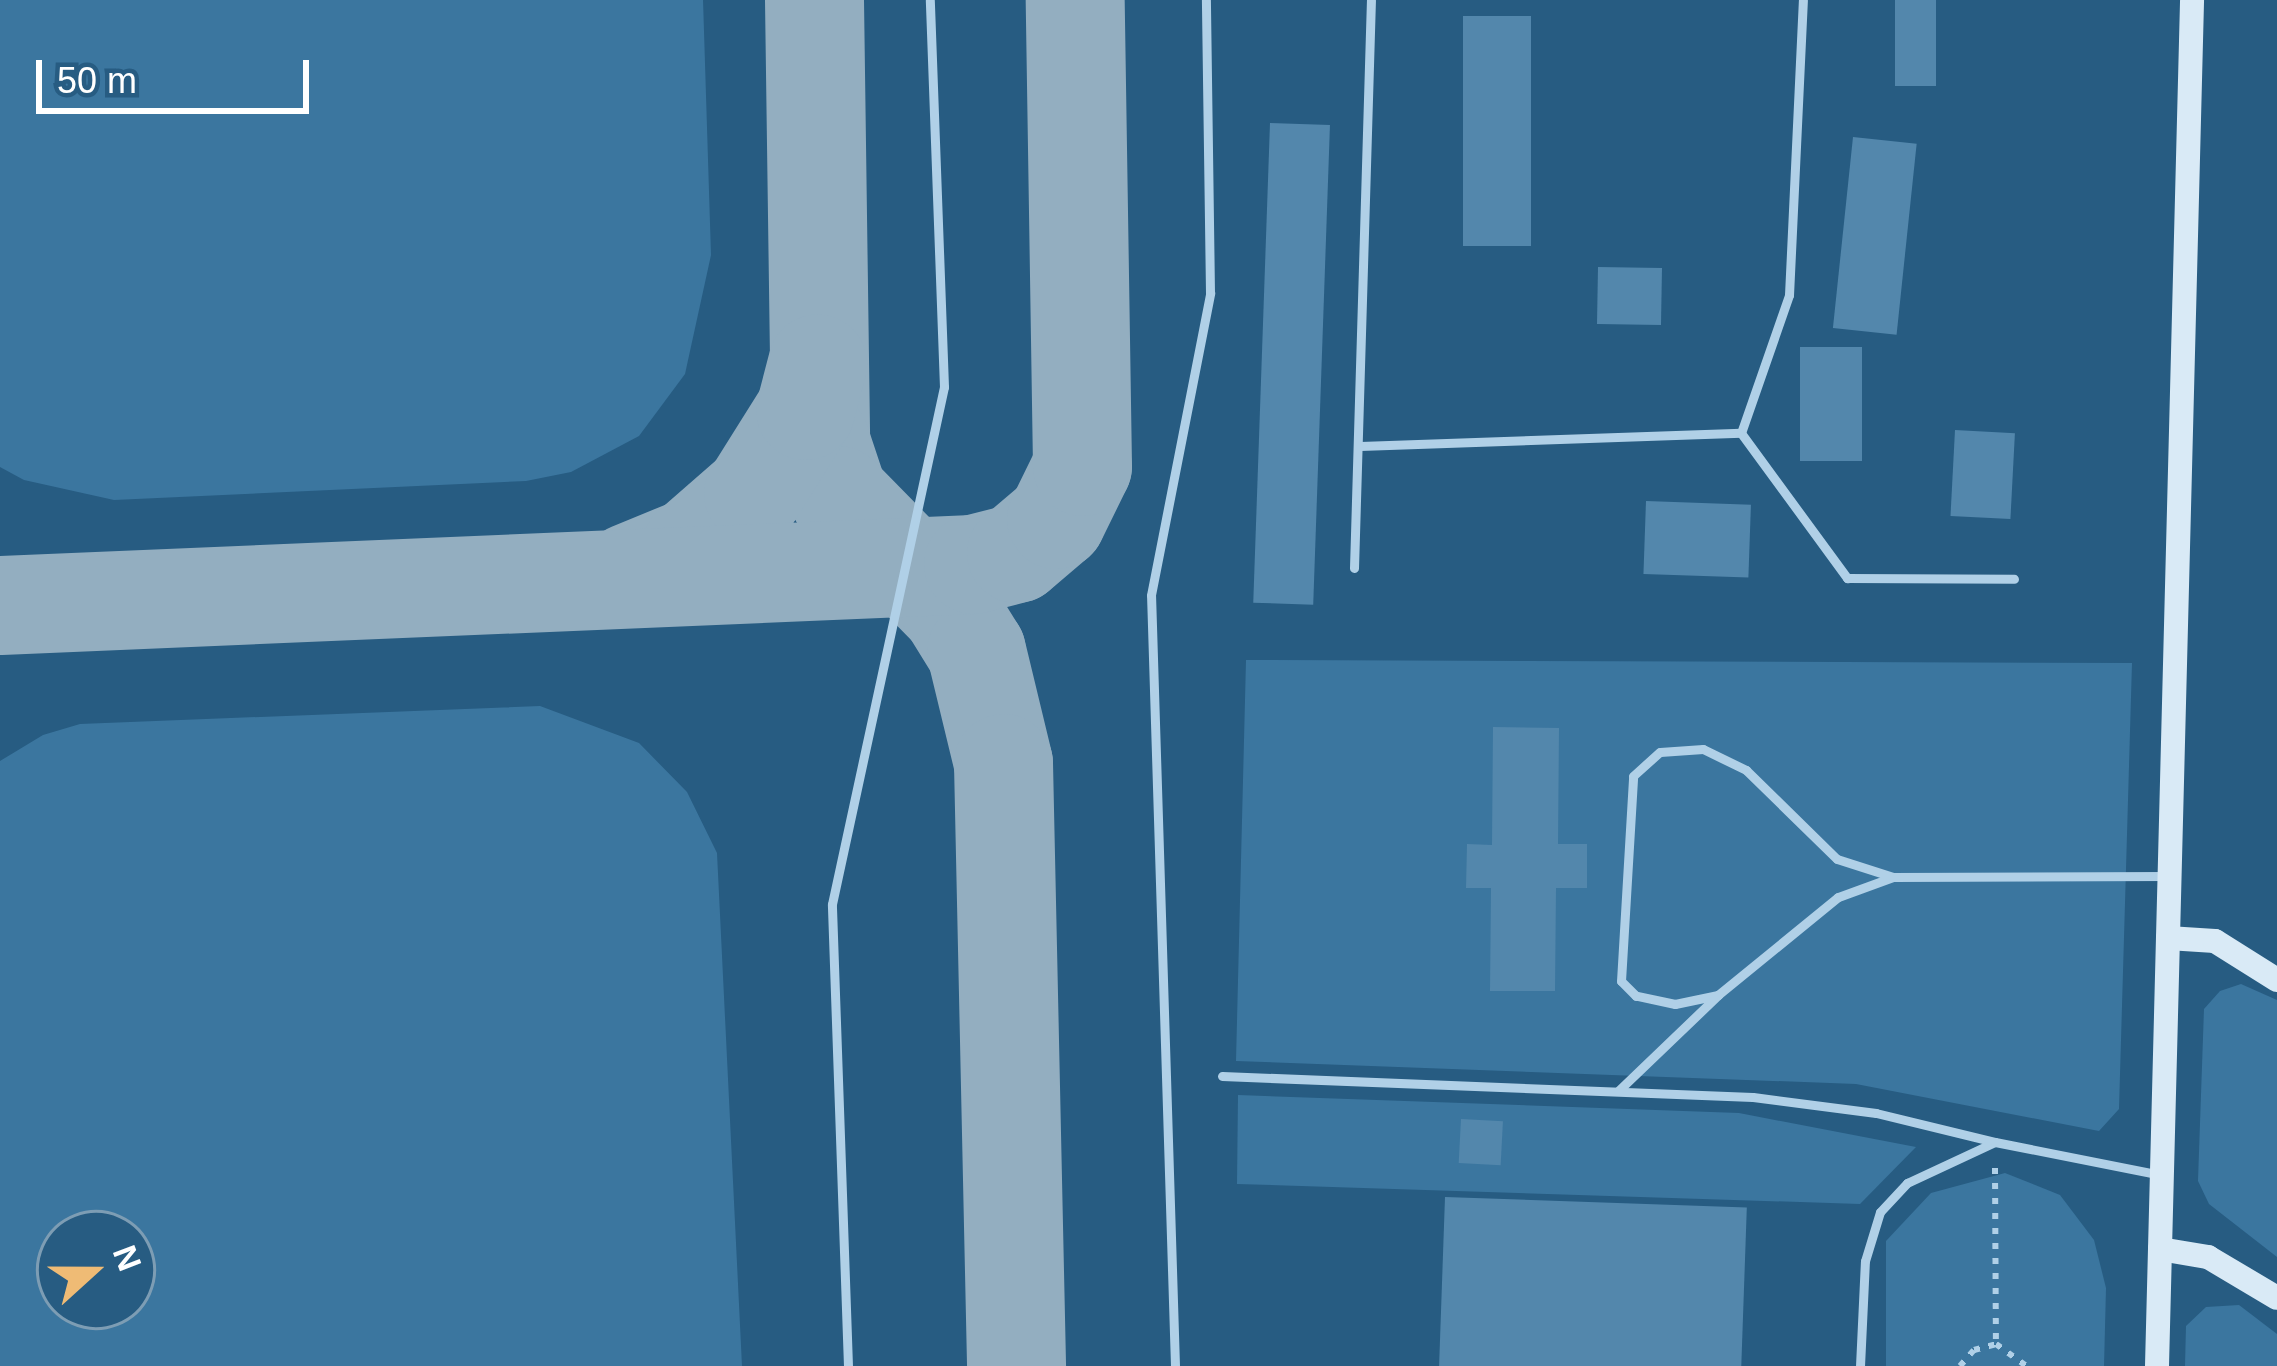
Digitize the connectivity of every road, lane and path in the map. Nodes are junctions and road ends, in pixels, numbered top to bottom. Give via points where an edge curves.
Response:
1 (930, 0) edge
2 (1207, 0) edge
3 (1371, 0) edge
4 (1803, 0) edge
5 (2192, 0) edge
6 (1741, 433) junction
7 (1360, 446) junction
8 (1354, 568) dead end
9 (2014, 579) dead end
10 (2169, 875) junction
11 (1893, 877) junction
12 (2168, 938) junction
13 (2277, 980) edge
14 (1718, 995) junction
15 (1222, 1076) dead end
16 (1617, 1092) junction
17 (1995, 1142) junction
18 (2162, 1175) junction
19 (2160, 1249) junction
20 (2277, 1298) edge
21 (1996, 1344) junction
22 (848, 1366) edge
23 (1175, 1366) edge
24 (1860, 1366) edge
25 (1960, 1366) edge
26 (2026, 1366) edge
27 (2157, 1366) edge

1 - 22 lane via 944,387 832,904
2 - 23 lane via 1210,293 1151,595
3 - 7 lane
4 - 6 lane via 1789,295
5 - 10 street
6 - 7 lane
6 - 9 lane via 1847,578
7 - 8 lane
10 - 11 lane
10 - 12 street
11 - 14 lane via 1838,897
11 - 14 lane via 1837,859 1746,770 1702,749 1660,752 1633,776 1622,981 1636,996 1676,1004
12 - 13 street via 2215,941
12 - 18 street
14 - 16 lane
15 - 16 lane
16 - 17 lane via 1876,1113
17 - 18 lane
17 - 21 path
17 - 24 lane via 1906,1183 1880,1212 1865,1261
18 - 19 street
19 - 20 street via 2208,1256
19 - 27 street
21 - 25 path via 1974,1350
21 - 26 path

